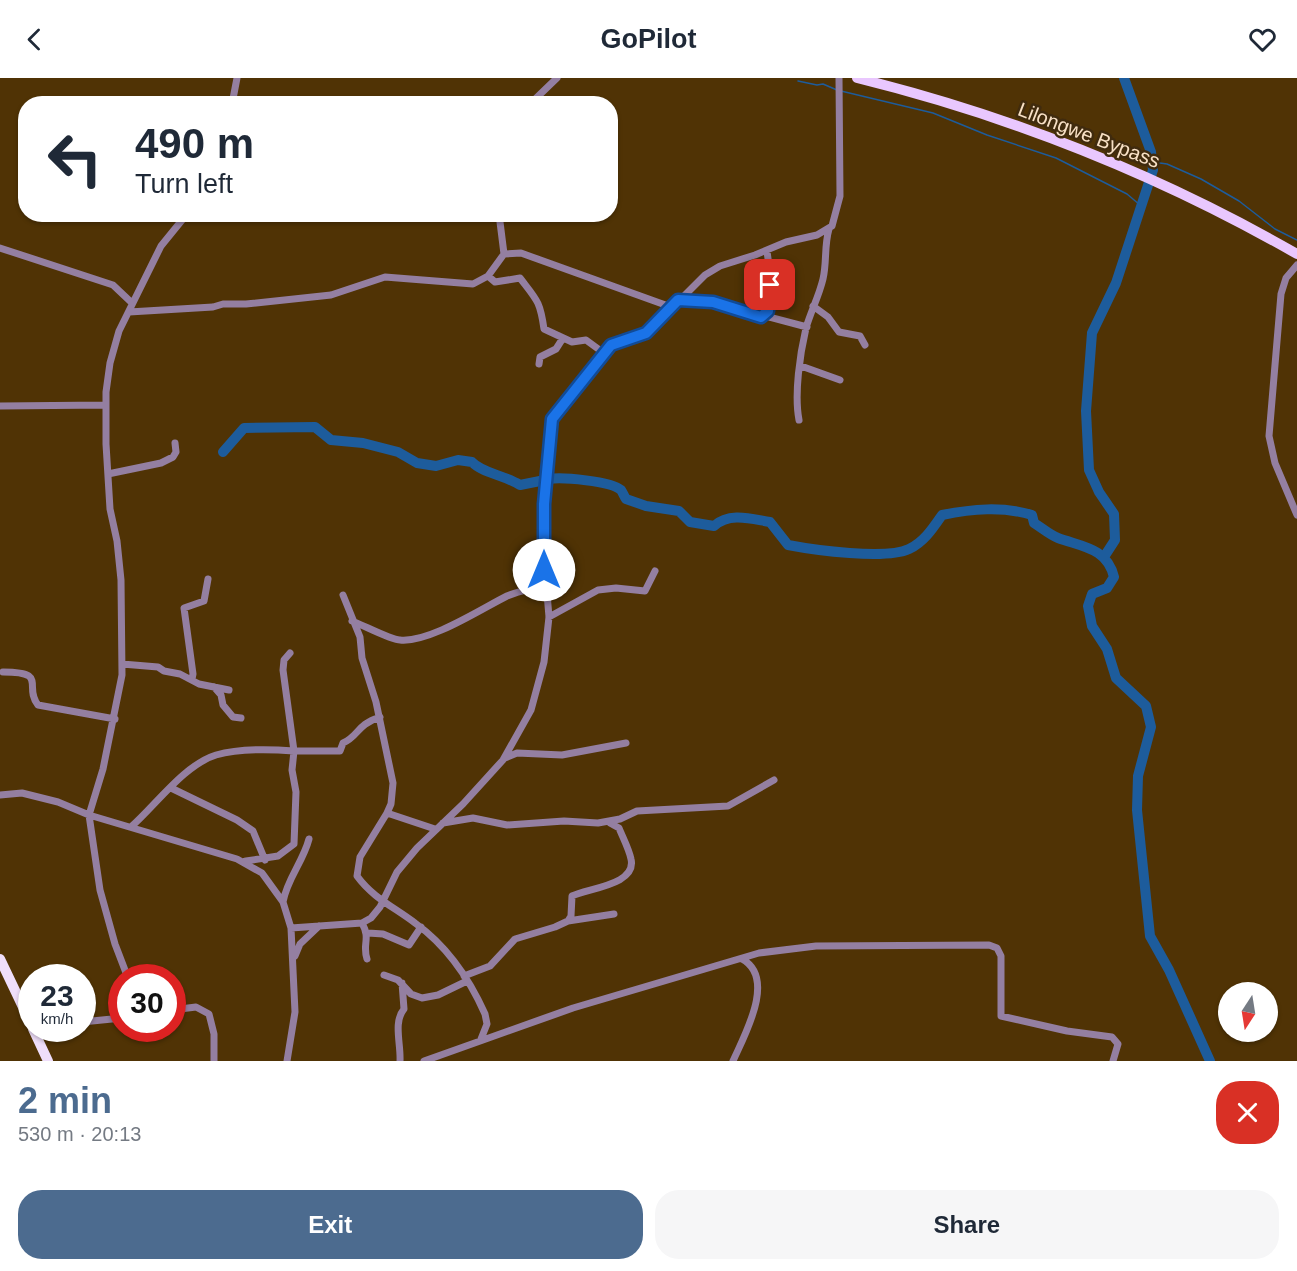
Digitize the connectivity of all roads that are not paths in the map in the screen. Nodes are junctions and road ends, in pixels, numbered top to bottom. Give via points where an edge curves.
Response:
1 (237, 78) edge
2 (557, 78) edge
3 (839, 78) edge
4 (857, 78) edge
5 (234, 96) edge
6 (538, 96) edge
7 (180, 222) edge
8 (501, 222) edge
9 (829, 229) junction
10 (0, 248) edge
11 (767, 251) junction
12 (504, 254) junction
13 (1297, 254) edge
14 (1297, 265) edge
15 (488, 276) junction
16 (678, 300) junction
17 (132, 303) junction
18 (813, 306) junction
19 (671, 307) junction
20 (129, 312) junction
21 (761, 317) junction
22 (807, 327) junction
23 (562, 338) junction
24 (865, 345) dead end
25 (608, 349) junction
26 (540, 363) dead end
27 (801, 366) junction
28 (840, 380) dead end
29 (106, 405) junction
30 (0, 406) edge
31 (799, 420) dead end
32 (175, 443) dead end
33 (108, 474) junction
34 (1297, 514) edge
35 (655, 571) dead end
36 (208, 579) dead end
37 (546, 582) junction
38 (343, 595) dead end
39 (549, 617) junction
40 (352, 621) junction
41 (290, 654) dead end
42 (122, 664) junction
43 (3, 672) dead end
44 (192, 679) junction
45 (214, 687) junction
46 (230, 690) dead end
47 (380, 717) junction
48 (241, 718) dead end
49 (115, 719) junction
50 (626, 743) dead end
51 (294, 751) junction
52 (503, 760) junction
53 (774, 780) dead end
54 (171, 788) junction
55 (0, 795) edge
56 (387, 813) junction
57 (89, 815) junction
58 (442, 823) junction
59 (598, 823) junction
60 (131, 827) junction
61 (435, 829) junction
62 (309, 839) dead end
63 (265, 860) junction
64 (243, 861) junction
65 (283, 902) junction
66 (382, 902) junction
67 (614, 914) dead end
68 (568, 921) junction
69 (362, 923) junction
70 (319, 926) junction
71 (421, 927) junction
72 (291, 928) junction
73 (368, 933) junction
74 (0, 959) edge
75 (367, 959) dead end
76 (742, 959) junction
77 (123, 964) edge
78 (292, 964) junction
79 (384, 975) dead end
80 (466, 979) junction
81 (402, 983) junction
82 (18, 998) edge
83 (186, 1008) edge
84 (481, 1039) junction
85 (38, 1042) edge
86 (46, 1060) edge
87 (214, 1061) edge
88 (287, 1061) edge
89 (400, 1061) edge
90 (424, 1061) edge
91 (733, 1061) edge
92 (1113, 1061) edge

1 - 5 street
2 - 6 street
3 - 9 street via 840,196
4 - 13 main road, Lilongwe Bypass via 986,115 1083,149 1160,182
7 - 17 street via 161,246
8 - 12 street
9 - 11 street
9 - 18 street via 824,246 825,270
10 - 17 street via 113,285
11 - 16 street via 720,266
11 - 21 street via 773,274 768,311
12 - 15 street
12 - 19 street via 521,253
14 - 34 street via 1282,288 1269,436 1275,463
15 - 20 street via 473,284 460,285 385,277 331,295
15 - 23 street via 495,282 520,278 539,304 544,316 543,329
16 - 19 street
16 - 21 street via 713,302
17 - 20 street
18 - 22 street
18 - 24 street via 839,332 860,336
19 - 25 street via 646,333 621,340
20 - 29 street via 114,344
21 - 22 street
22 - 27 street
23 - 25 street via 572,342 585,340 601,351
23 - 26 street via 556,349 540,357
25 - 37 street via 552,419 544,504
27 - 28 street
27 - 31 street via 795,401
29 - 30 street
29 - 33 street
32 - 33 street via 176,452 167,460
33 - 42 street via 121,580
35 - 39 street via 645,591 598,590
36 - 44 street via 204,601 184,608
37 - 39 street
37 - 40 street via 415,638 399,641
38 - 40 street
39 - 52 street via 544,663 535,696 524,726
40 - 47 street via 360,637 362,658
41 - 51 street via 284,660 283,670
42 - 44 street via 158,667
42 - 49 street
43 - 49 street via 28,675 38,705
44 - 45 street
45 - 46 street
45 - 48 street via 232,717
47 - 51 street via 365,722 340,751
47 - 56 street via 393,783
49 - 57 street
50 - 52 street via 562,755 517,753
51 - 54 street via 261,749 217,755
51 - 63 street via 294,844 288,851
52 - 58 street
53 - 59 street via 728,806 637,811
54 - 60 street
54 - 63 street via 253,831
55 - 57 street via 22,793
56 - 61 street
56 - 66 street via 356,869 364,885
57 - 60 street
57 - 77 street via 100,890
58 - 59 street via 473,818 507,825
58 - 61 street
59 - 68 street via 620,828 632,860 630,870 604,887 572,896
60 - 64 street
61 - 66 street via 398,872
62 - 65 street
63 - 64 street
64 - 65 street via 262,873
65 - 72 street
66 - 69 street via 371,918
66 - 71 street
67 - 68 street
68 - 80 street via 515,939 490,966
69 - 70 street
69 - 73 street
70 - 72 street
70 - 78 street via 300,944
71 - 73 street via 409,945 383,934
71 - 80 street via 449,953
72 - 78 street
73 - 75 street
74 - 82 highway
76 - 84 street
76 - 91 street via 756,975 756,996 751,1024
76 - 92 street via 816,946 994,946 1001,956 1001,1016 1112,1037 1118,1044
78 - 88 street via 295,1012
79 - 81 street
80 - 81 street via 438,995 422,998 411,994
80 - 84 street via 487,1019
81 - 89 street via 404,1010 397,1029
83 - 87 street via 196,1007 209,1014
84 - 90 street via 469,1047
85 - 86 highway

